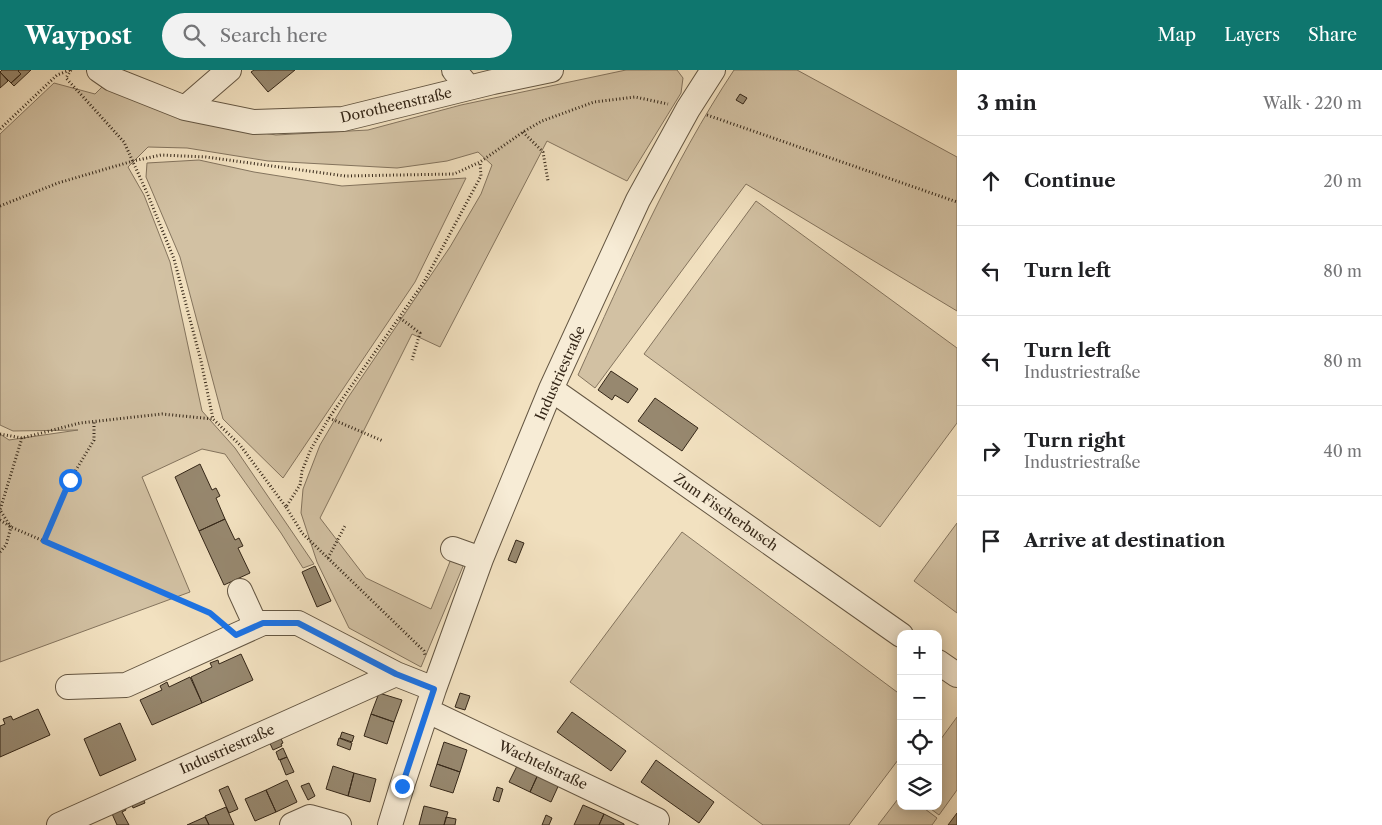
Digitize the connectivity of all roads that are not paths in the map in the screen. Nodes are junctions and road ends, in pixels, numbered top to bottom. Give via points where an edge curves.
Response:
1 (99, 70) edge
2 (228, 70) edge
3 (454, 70) edge
4 (551, 70) edge
5 (713, 70) edge
6 (469, 88) junction
7 (185, 108) junction
8 (551, 389) junction
9 (453, 549) dead end
10 (481, 559) junction
11 (240, 591) dead end
12 (246, 631) junction
13 (897, 632) edge
14 (942, 665) edge
15 (396, 674) junction
16 (957, 675) edge
17 (68, 687) dead end
18 (431, 700) junction
19 (658, 820) dead end
20 (59, 825) edge
21 (292, 825) edge
22 (339, 825) edge
23 (390, 825) edge

1 - 7 street, Dorotheenstraße via 112,79
2 - 7 street
3 - 6 street
4 - 6 street, Dorotheenstraße
5 - 8 street, Industriestraße via 630,197
6 - 7 street, Dorotheenstraße via 343,119 254,122
8 - 10 street, Industriestraße
8 - 13 street, Zum Fischerbusch
9 - 10 street
10 - 18 street, Industriestraße
11 - 12 street
12 - 15 street via 263,623 298,623
12 - 17 street via 126,685
14 - 16 street
15 - 18 street
15 - 20 street, Industriestraße
18 - 19 street, Wachtelstraße
18 - 23 street, Industriestraße
21 - 22 street via 310,817

